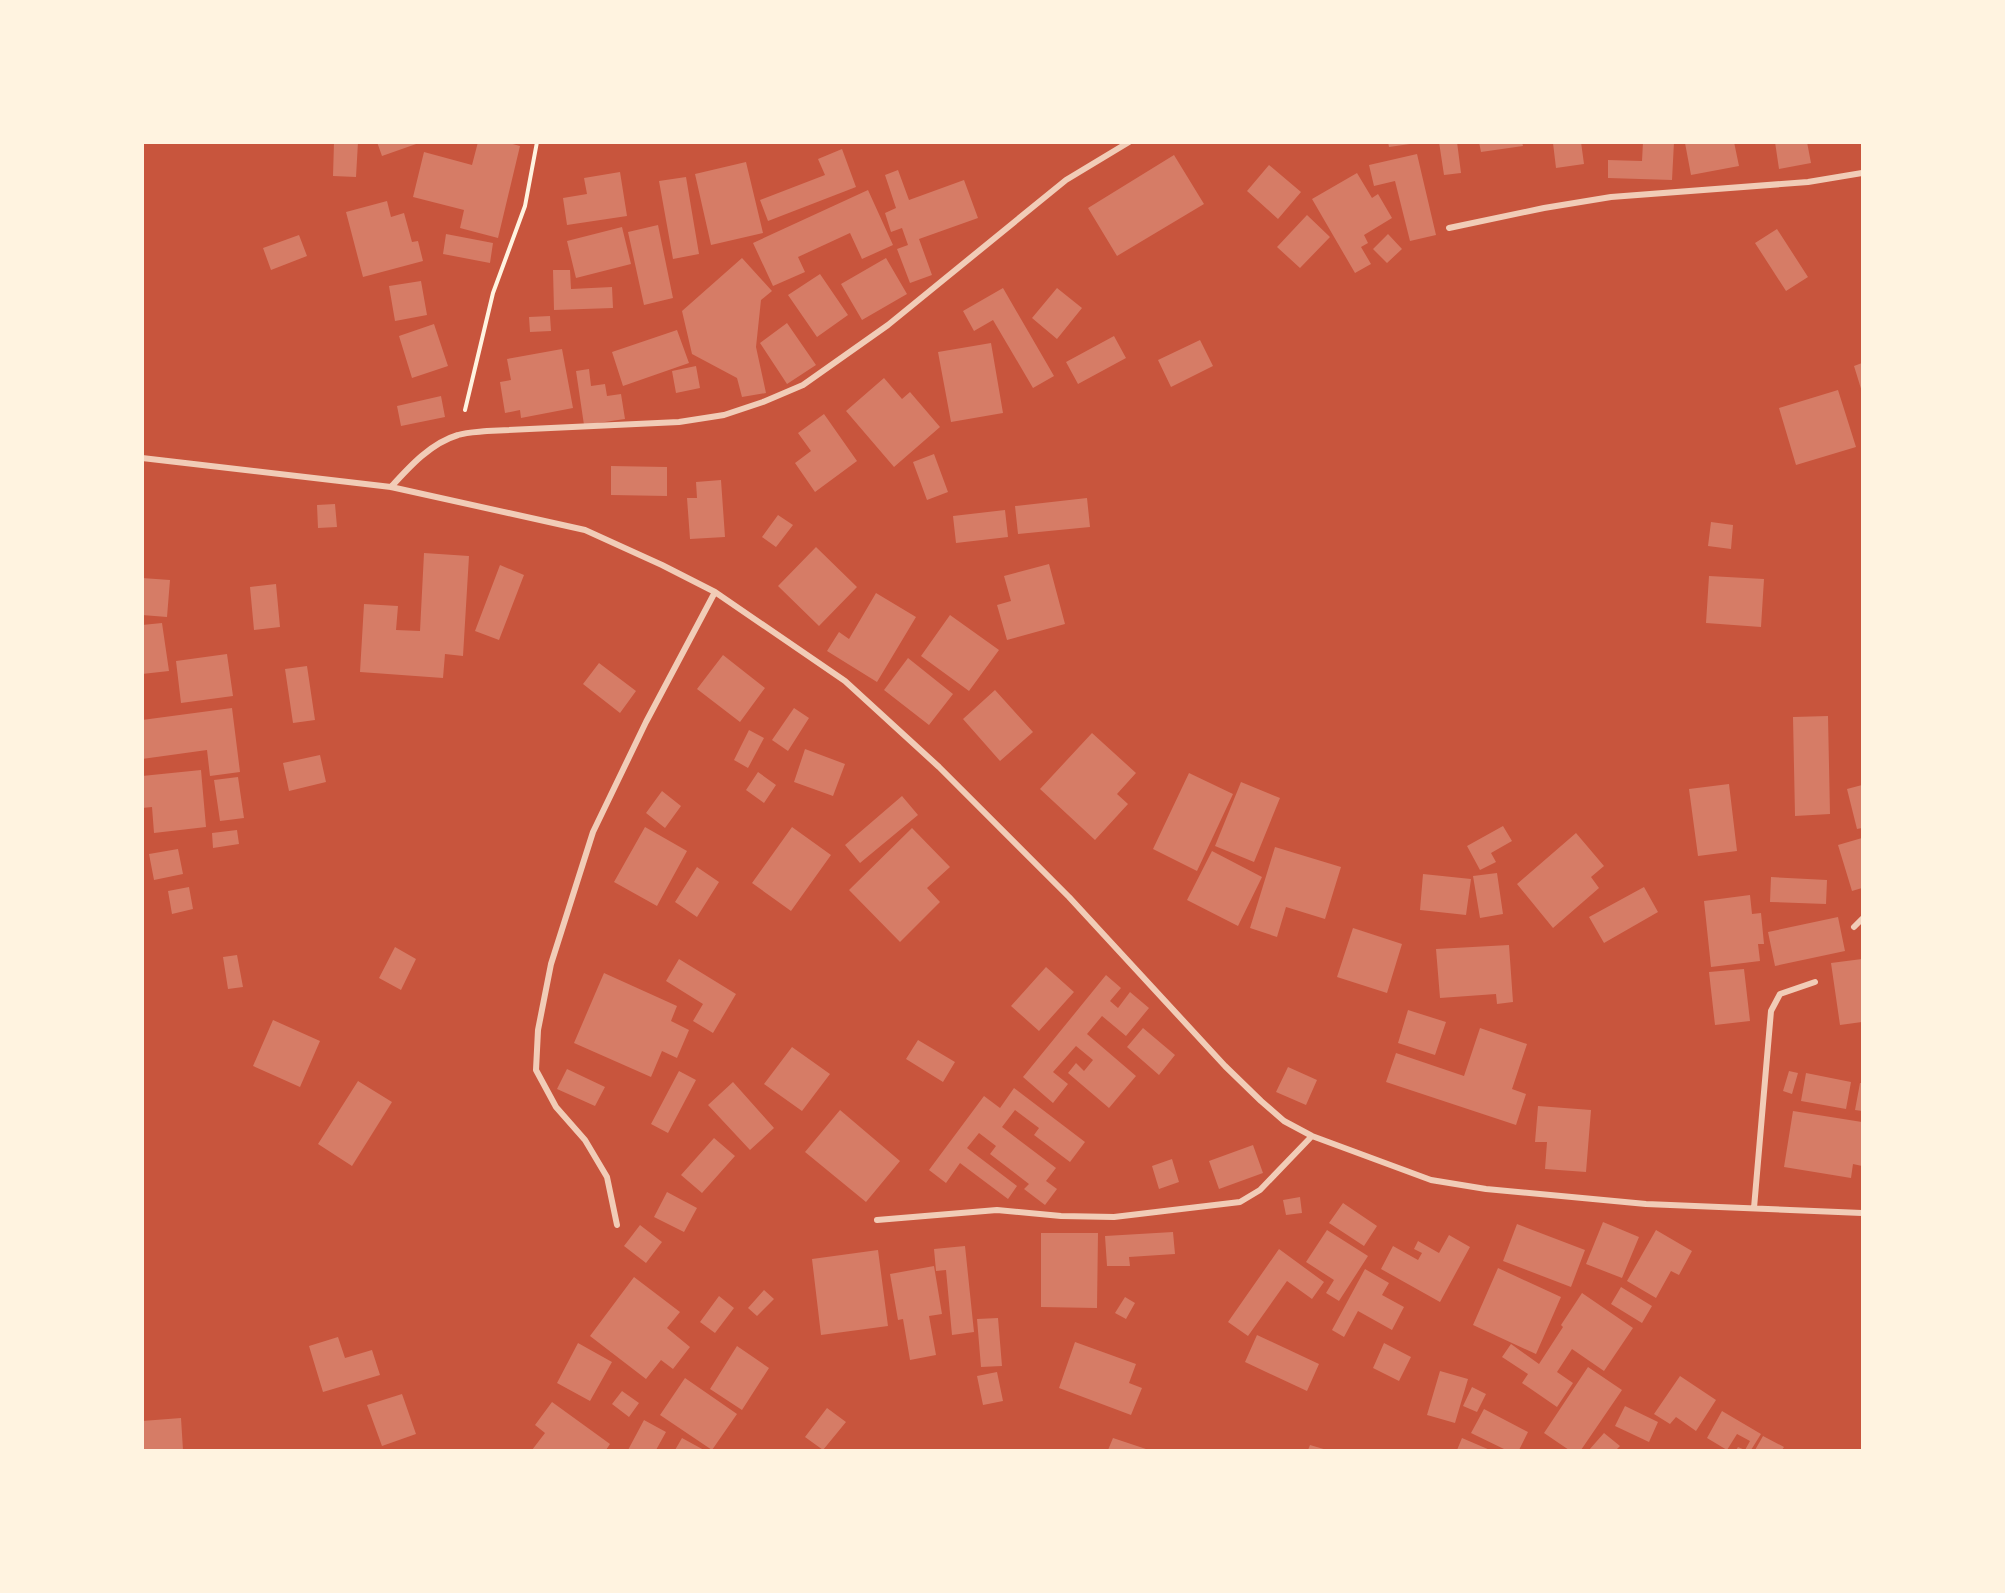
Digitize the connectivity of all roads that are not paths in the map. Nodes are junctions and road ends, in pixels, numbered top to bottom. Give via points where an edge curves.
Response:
1 (1129, 142) edge
2 (1863, 172) edge
3 (1449, 228) dead end
4 (142, 458) edge
5 (391, 487) junction
6 (715, 592) junction
7 (1863, 919) edge
8 (1854, 927) dead end
9 (1815, 981) dead end
10 (1312, 1136) junction
11 (1754, 1208) junction
12 (1863, 1213) edge
13 (877, 1220) dead end
14 (617, 1225) dead end

1 - 5 street via 1066,180 888,325 803,385 724,415 679,422 459,435 439,443 414,462
2 - 3 street via 1797,183 1611,197
4 - 5 street
5 - 6 street via 585,530
6 - 10 street via 845,681 939,767 1069,897 1225,1066 1284,1121
6 - 14 street via 593,832 551,964 538,1030 536,1070 556,1107 585,1140 606,1177
7 - 8 street
9 - 11 street via 1780,994 1771,1011
10 - 11 street via 1431,1180 1486,1189 1646,1204
10 - 13 street via 1260,1190 1240,1202 1114,1217 997,1210
11 - 12 street

